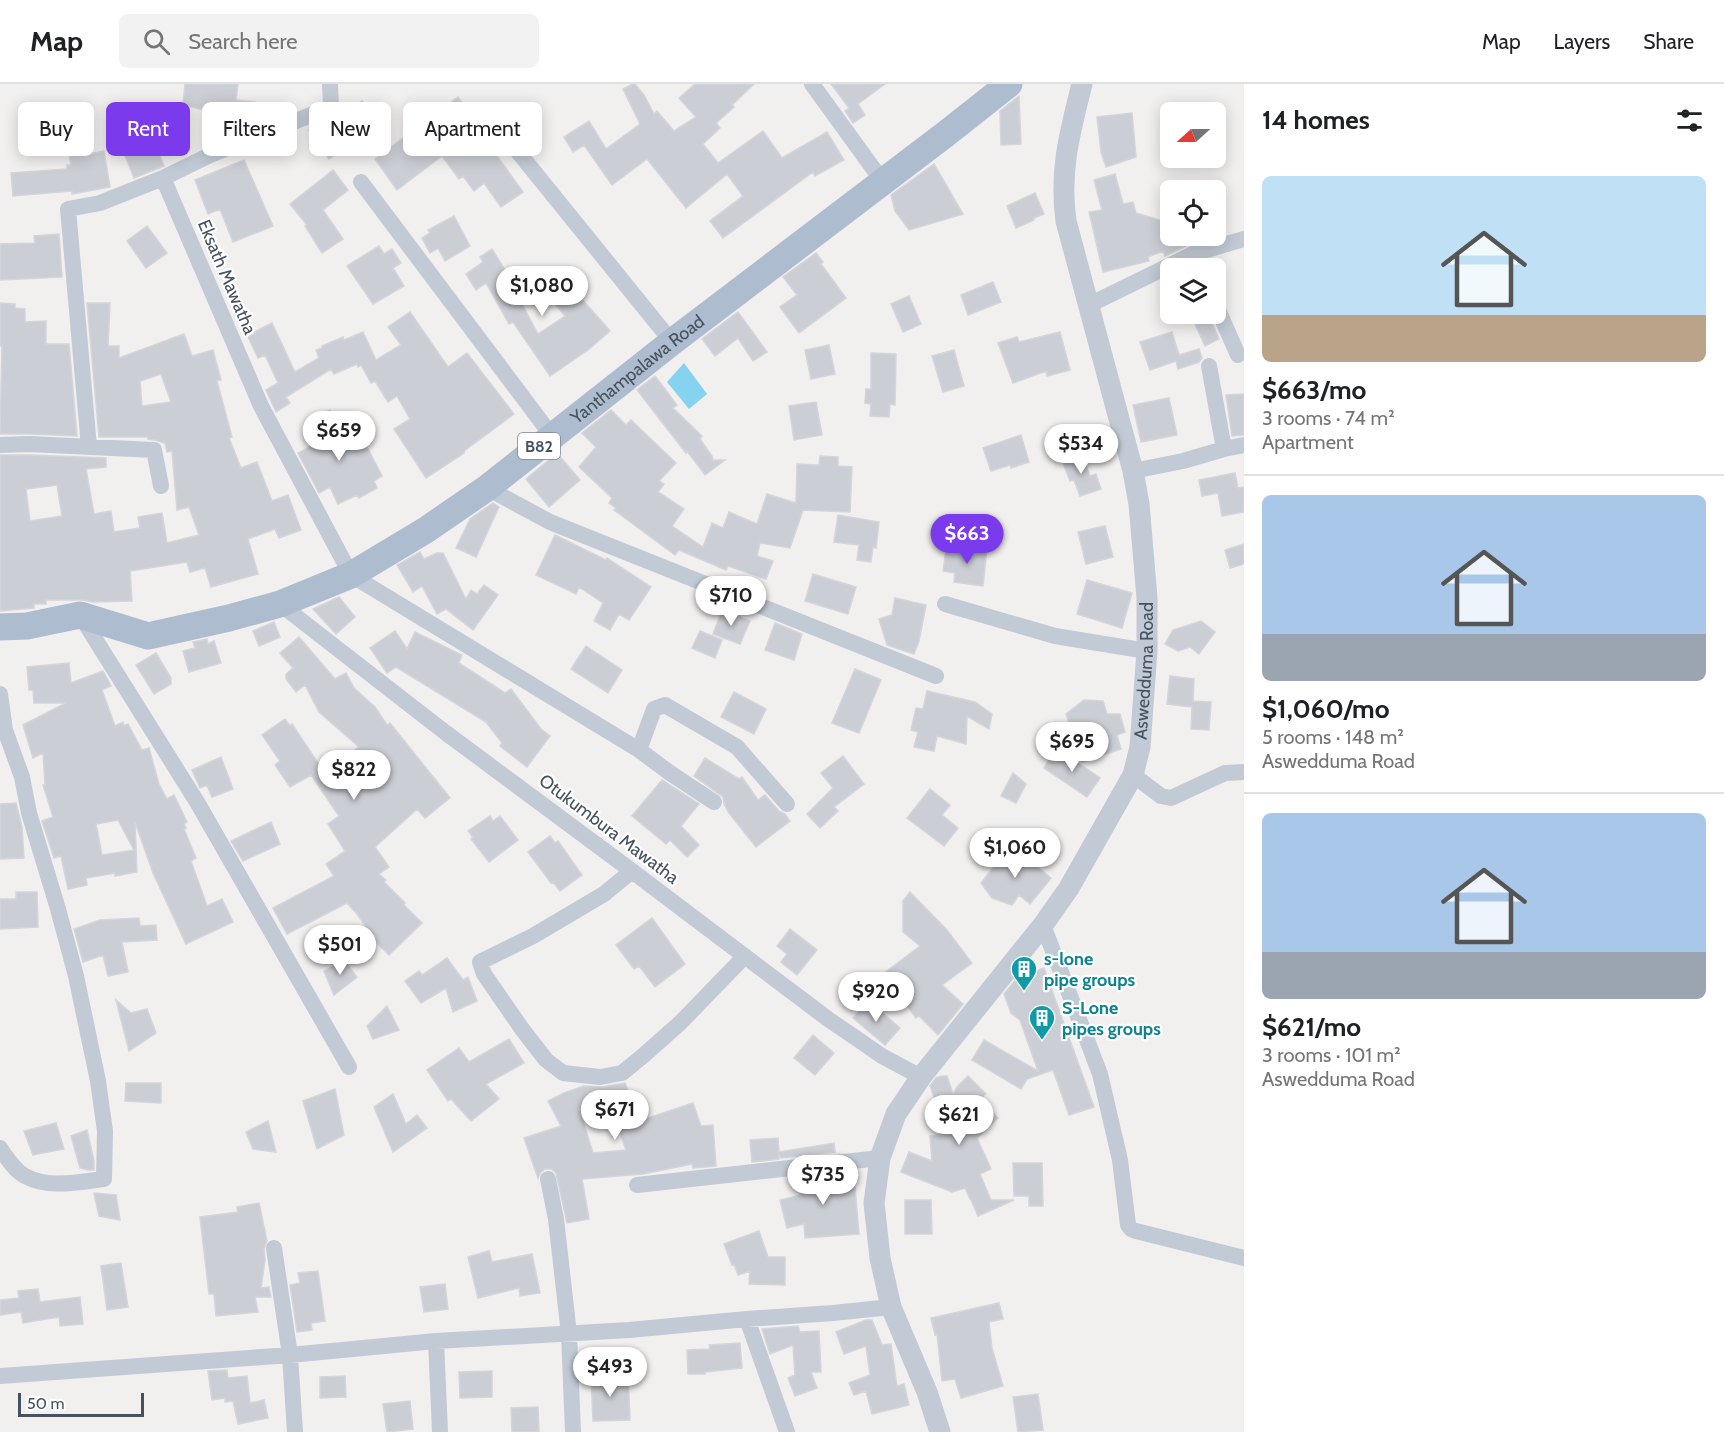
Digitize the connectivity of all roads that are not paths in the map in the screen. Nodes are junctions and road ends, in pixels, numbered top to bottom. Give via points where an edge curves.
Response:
1 (330, 84) edge
2 (812, 84) edge
3 (1009, 84) edge
4 (1082, 84) edge
5 (521, 156) edge
6 (163, 178) junction
7 (361, 182) dead end
8 (883, 182) junction
9 (1244, 239) edge
10 (1203, 258) edge
11 (1160, 276) edge
12 (1090, 306) junction
13 (1224, 324) edge
14 (672, 342) junction
15 (1238, 355) dead end
16 (1209, 366) dead end
17 (552, 436) junction
18 (0, 445) edge
19 (1244, 446) edge
20 (89, 447) junction
21 (1224, 449) junction
22 (1133, 471) junction
23 (161, 486) dead end
24 (487, 488) junction
25 (351, 575) junction
26 (280, 604) junction
27 (945, 604) dead end
28 (80, 615) junction
29 (0, 627) edge
30 (1147, 651) junction
31 (936, 676) dead end
32 (0, 694) edge
33 (639, 750) junction
34 (1244, 772) edge
35 (1133, 775) junction
36 (714, 801) dead end
37 (787, 804) dead end
38 (632, 871) junction
39 (1043, 926) junction
40 (745, 956) junction
41 (349, 1067) dead end
42 (921, 1077) junction
43 (0, 1149) edge
44 (880, 1158) junction
45 (548, 1179) dead end
46 (637, 1185) dead end
47 (274, 1248) dead end
48 (1244, 1258) edge
49 (891, 1307) junction
50 (747, 1319) junction
51 (569, 1334) junction
52 (436, 1341) junction
53 (290, 1355) junction
54 (0, 1376) edge
55 (295, 1432) edge
56 (440, 1432) edge
57 (573, 1432) edge
58 (787, 1432) edge
59 (940, 1432) edge

1 - 6 street via 331,107
2 - 8 street
3 - 8 main road, Yanthampalawa Road / B82
4 - 12 street, Aswedduma Road via 1067,146 1063,199
5 - 14 street
6 - 20 street via 100,203 68,209
6 - 25 street, Eksath Mawatha via 261,406
7 - 17 street
8 - 14 main road, Yanthampalawa Road / B82
9 - 10 street
11 - 12 street
12 - 22 street, Aswedduma Road
13 - 15 street
14 - 17 main road, Yanthampalawa Road / B82
16 - 21 street
17 - 24 main road, Yanthampalawa Road / B82
18 - 20 street
19 - 21 street
20 - 23 street via 154,450
21 - 22 street
22 - 30 street, Aswedduma Road via 1146,586
24 - 25 main road, Yanthampalawa Road / B82
24 - 31 street via 550,522
25 - 26 main road, Yanthampalawa Road / B82
25 - 33 street
26 - 28 main road, Yanthampalawa Road / B82 via 148,636
26 - 38 street, Otukumbura Mawatha
27 - 30 street via 1055,636
28 - 29 main road, Yanthampalawa Road / B82 via 27,626
28 - 41 street via 197,802
30 - 35 street, Aswedduma Road via 1140,747
32 - 43 street via 4,730 22,777 76,976 104,1121 104,1179 66,1184 42,1181 25,1176
33 - 36 street
33 - 37 street via 654,709 665,705 737,747
34 - 35 street via 1225,773 1171,798 1161,796
35 - 39 street, Aswedduma Road
38 - 40 street, Otukumbura Mawatha
38 - 40 street via 604,894 480,962 522,1029 546,1060 563,1073 600,1077 622,1073 680,1023
39 - 42 street, Aswedduma Road
39 - 48 street via 1100,1074 1120,1160 1128,1225 1131,1229
40 - 42 street, Otukumbura Mawatha via 828,1019
42 - 44 street, Aswedduma Road via 897,1114
44 - 46 street
44 - 49 street, Aswedduma Road via 874,1203
45 - 51 street
47 - 53 street
49 - 50 street
49 - 59 street, Aswedduma Road
50 - 51 street
50 - 58 street
51 - 52 street
51 - 57 street
52 - 53 street
52 - 56 street
53 - 54 street
53 - 55 street

